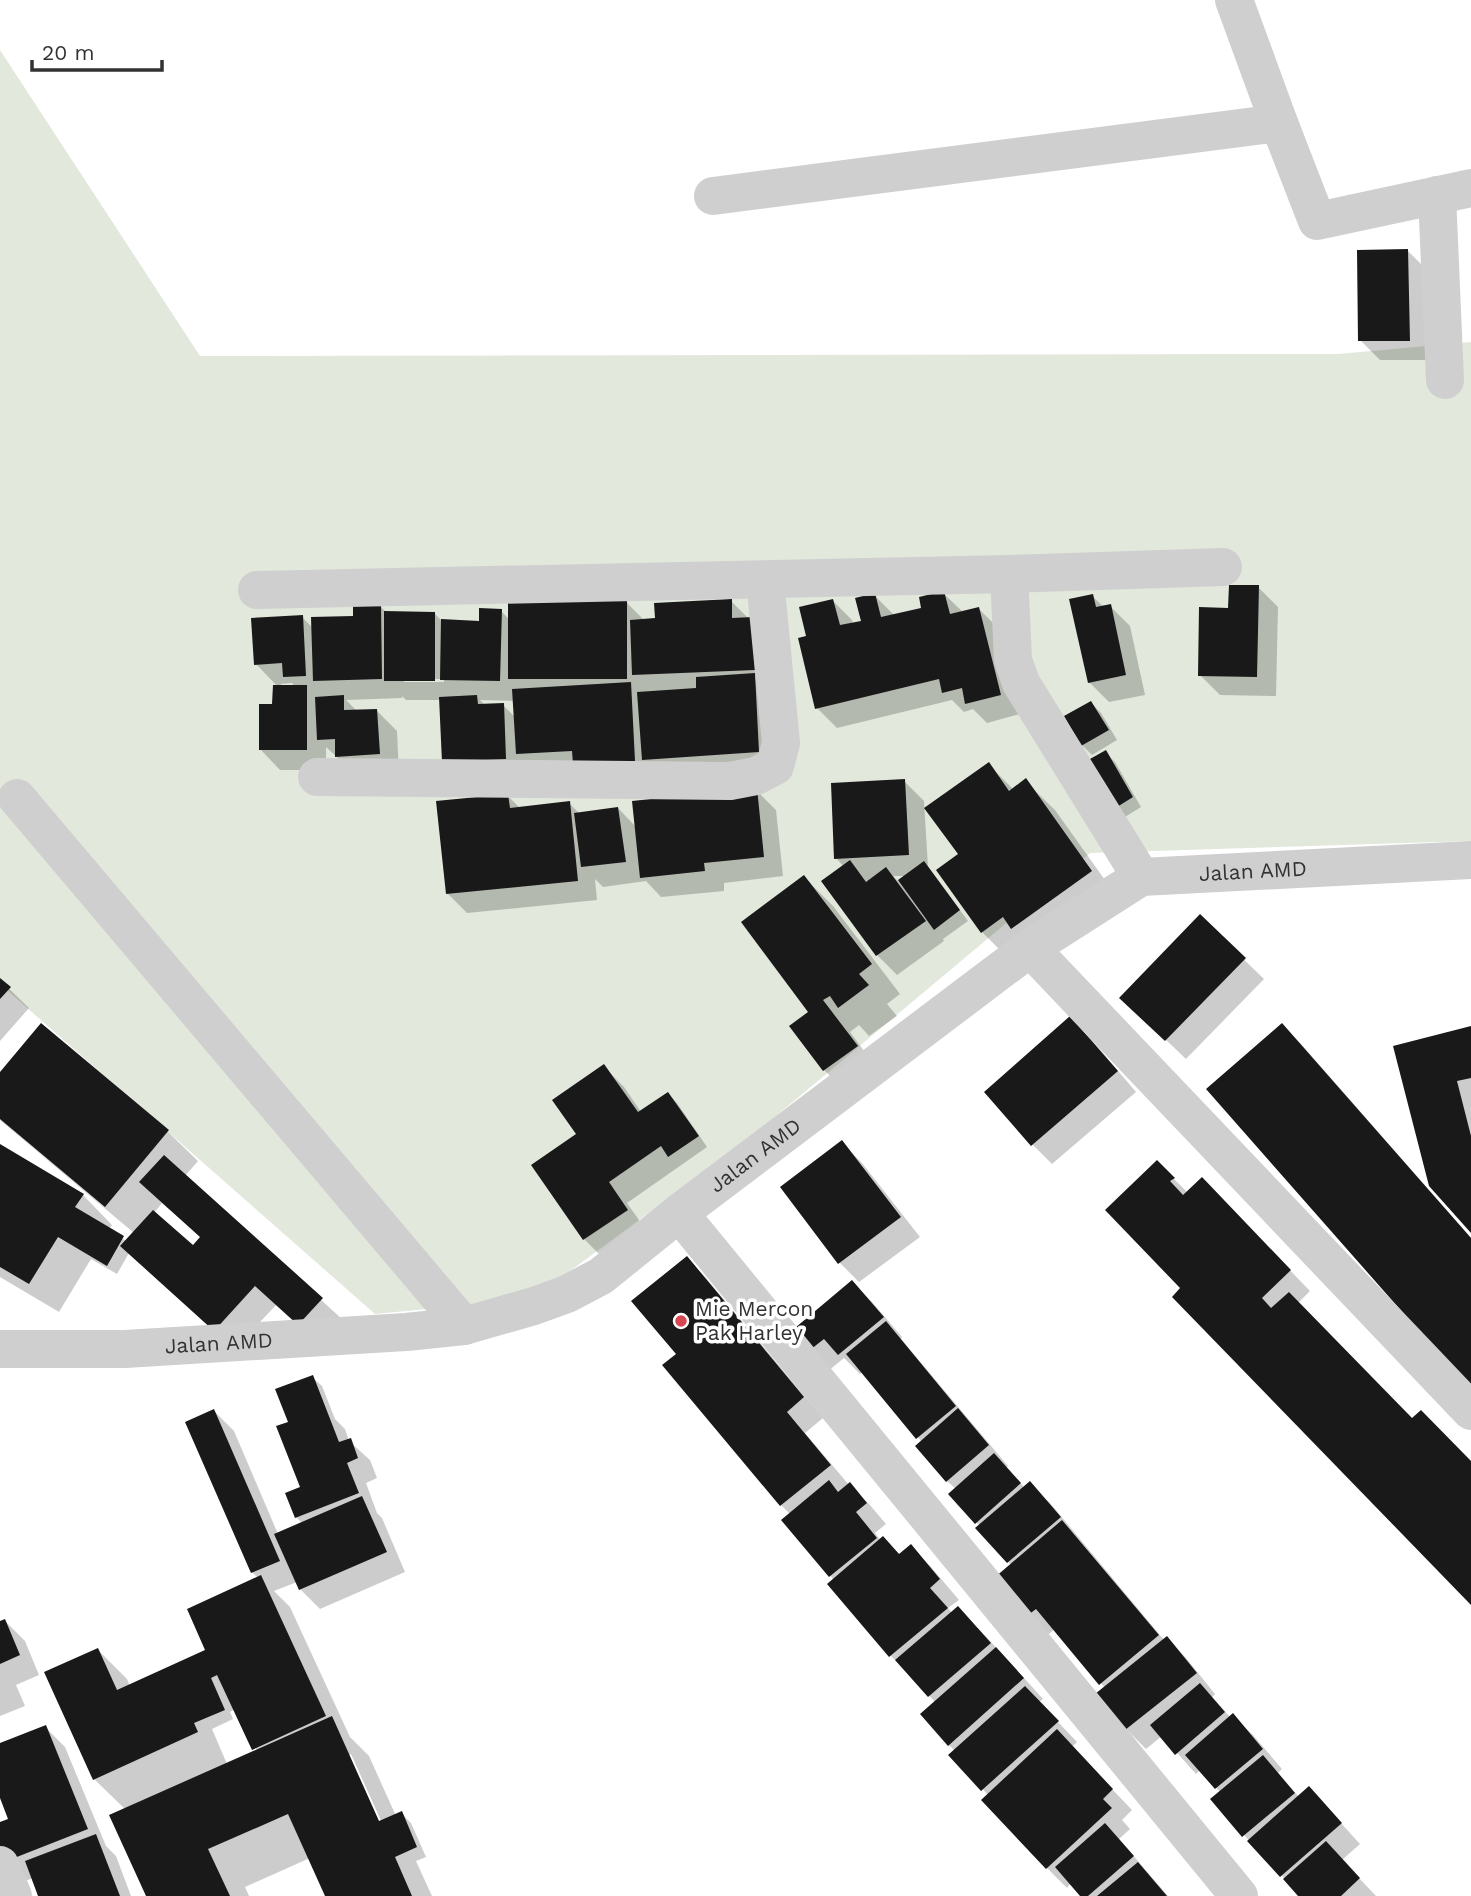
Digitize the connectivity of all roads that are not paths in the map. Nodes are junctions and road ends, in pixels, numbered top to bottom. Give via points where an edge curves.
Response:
1 (1234, 0) edge
2 (1279, 123) junction
3 (1454, 192) edge
4 (713, 196) dead end
5 (1445, 380) dead end
6 (1223, 567) dead end
7 (1009, 574) junction
8 (765, 580) junction
9 (257, 590) dead end
10 (317, 777) dead end
11 (17, 797) dead end
12 (1471, 860) edge
13 (1141, 877) junction
14 (1030, 948) junction
15 (679, 1213) junction
16 (464, 1325) junction
17 (0, 1349) edge
18 (1471, 1411) edge
19 (0, 1865) edge
20 (13, 1896) edge
21 (1239, 1896) edge

1 - 2 street
2 - 3 street via 1317,221
2 - 4 street
3 - 5 street
6 - 7 street
7 - 8 street
7 - 13 street via 1013,660 1021,683
8 - 9 street
8 - 10 street via 781,743 775,766 756,776 730,782
11 - 16 street
12 - 13 street, Jalan AMD
13 - 14 street, Jalan AMD
14 - 15 street, Jalan AMD
14 - 18 street
15 - 16 street, Jalan AMD via 601,1276 567,1294
15 - 21 street
16 - 17 street, Jalan AMD via 124,1349
19 - 20 street

